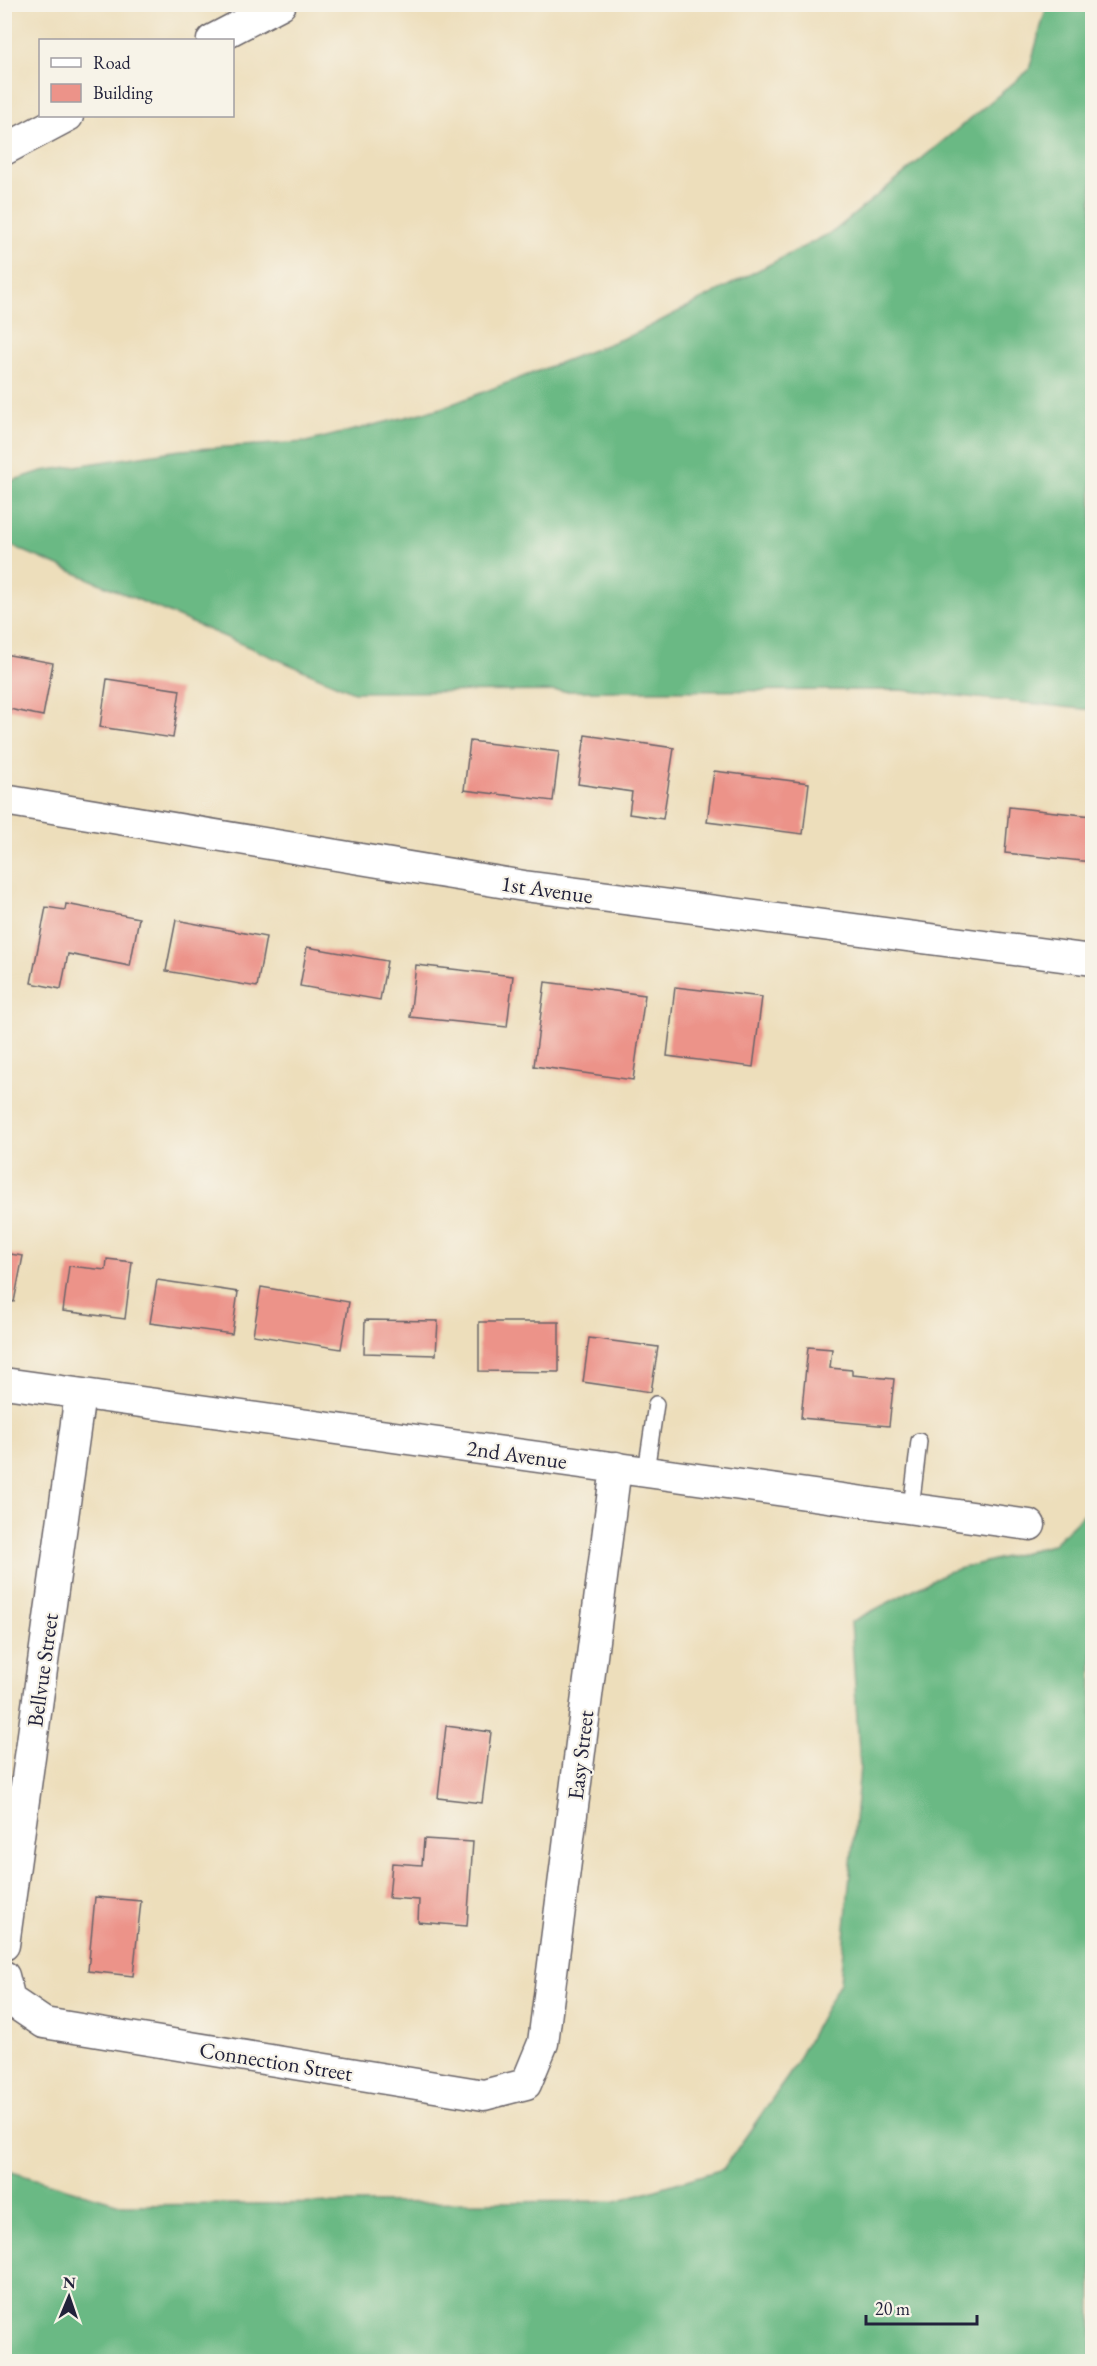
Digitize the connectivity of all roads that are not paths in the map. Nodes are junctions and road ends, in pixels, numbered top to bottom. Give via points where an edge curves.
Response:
1 (281, 4) edge
2 (214, 39) edge
3 (66, 117) edge
4 (4, 150) edge
5 (4, 800) edge
6 (1092, 960) edge
7 (4, 1383) edge
8 (80, 1394) junction
9 (656, 1404) dead end
10 (919, 1442) dead end
11 (616, 1467) junction
12 (646, 1471) junction
13 (911, 1508) junction
14 (1030, 1525) dead end
15 (4, 1945) edge
16 (4, 1976) edge
17 (543, 2043) joint

1 - 2 street
3 - 4 street
5 - 6 street, 1st Avenue via 524,886
7 - 8 street, 2nd Avenue
8 - 11 street, 2nd Avenue
8 - 15 street, Bellvue Street
9 - 12 lane
10 - 13 lane
11 - 12 street, 2nd Avenue
11 - 17 street, Easy Street
12 - 13 street, 2nd Avenue
13 - 14 street, 2nd Avenue
16 - 17 street, Connection Street via 10,2000 44,2023 484,2095 526,2084

